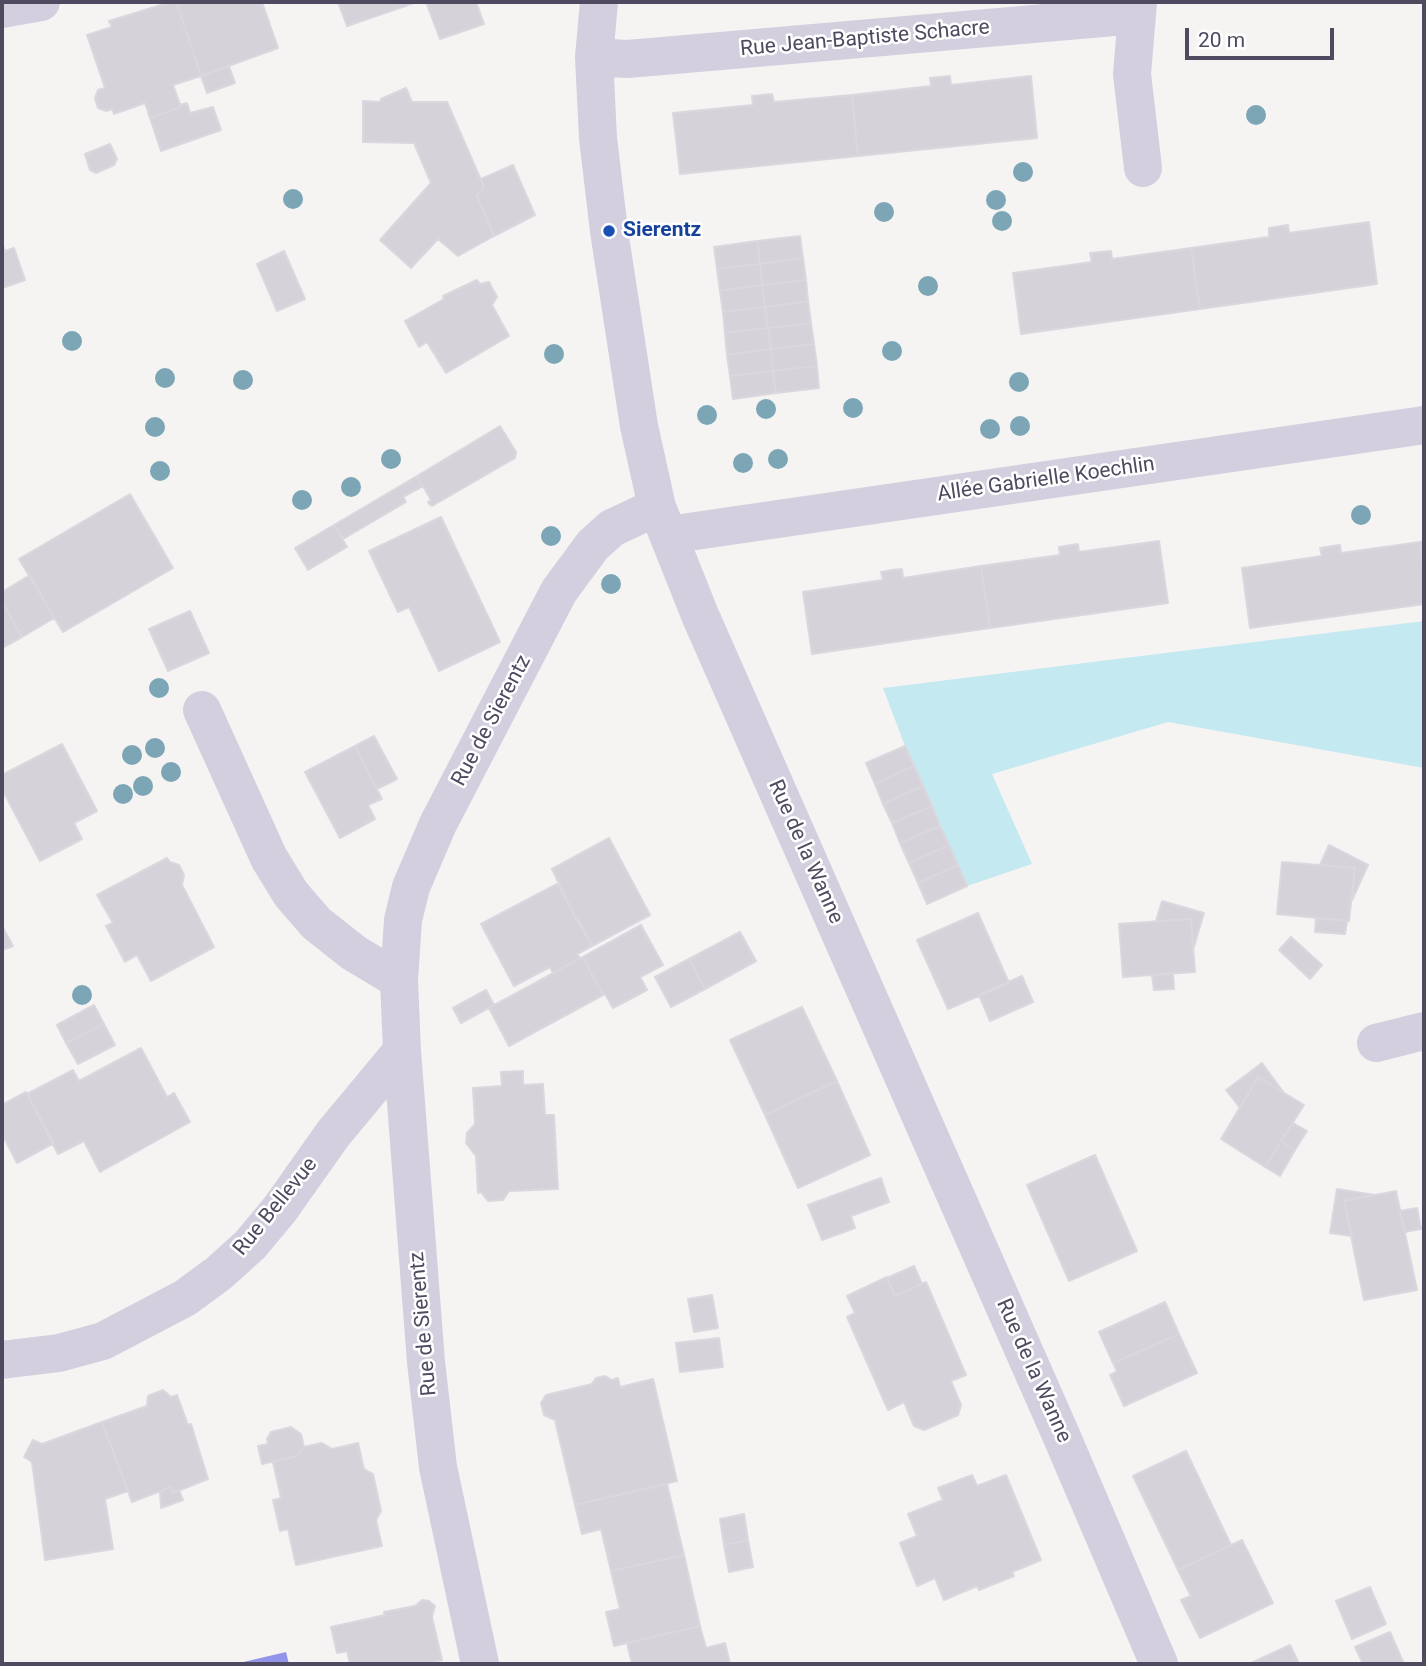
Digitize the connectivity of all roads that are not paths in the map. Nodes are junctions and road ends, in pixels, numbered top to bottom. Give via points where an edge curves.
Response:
1 (41, 2) edge
2 (599, 2) edge
3 (1137, 8) edge
4 (2, 9) edge
5 (594, 57) junction
6 (1143, 168) dead end
7 (1424, 425) edge
8 (663, 521) junction
9 (202, 710) dead end
10 (399, 980) junction
11 (1424, 1031) edge
12 (1376, 1043) dead end
13 (402, 1051) junction
14 (2, 1360) edge
15 (480, 1664) edge
16 (1159, 1664) edge

1 - 4 street
2 - 5 street, Rue de la Wanne
3 - 5 street, Rue Jean-Baptiste Schacre via 663,56
3 - 6 street, Rue Jean-Baptiste Schacre via 1132,74
5 - 8 street, Rue de la Wanne via 609,231 639,426
7 - 8 street, Allée Gabrielle Koechlin
8 - 10 street, Rue de Sierentz via 612,528 593,545 559,592 422,858 403,920
8 - 16 street, Rue de la Wanne
9 - 10 street via 269,858 291,894 316,923
10 - 13 street, Rue de Sierentz
11 - 12 street
13 - 14 street, Rue Bellevue via 333,1134 280,1209 219,1273 186,1298 103,1341 59,1353
13 - 15 street, Rue de Sierentz via 438,1468

